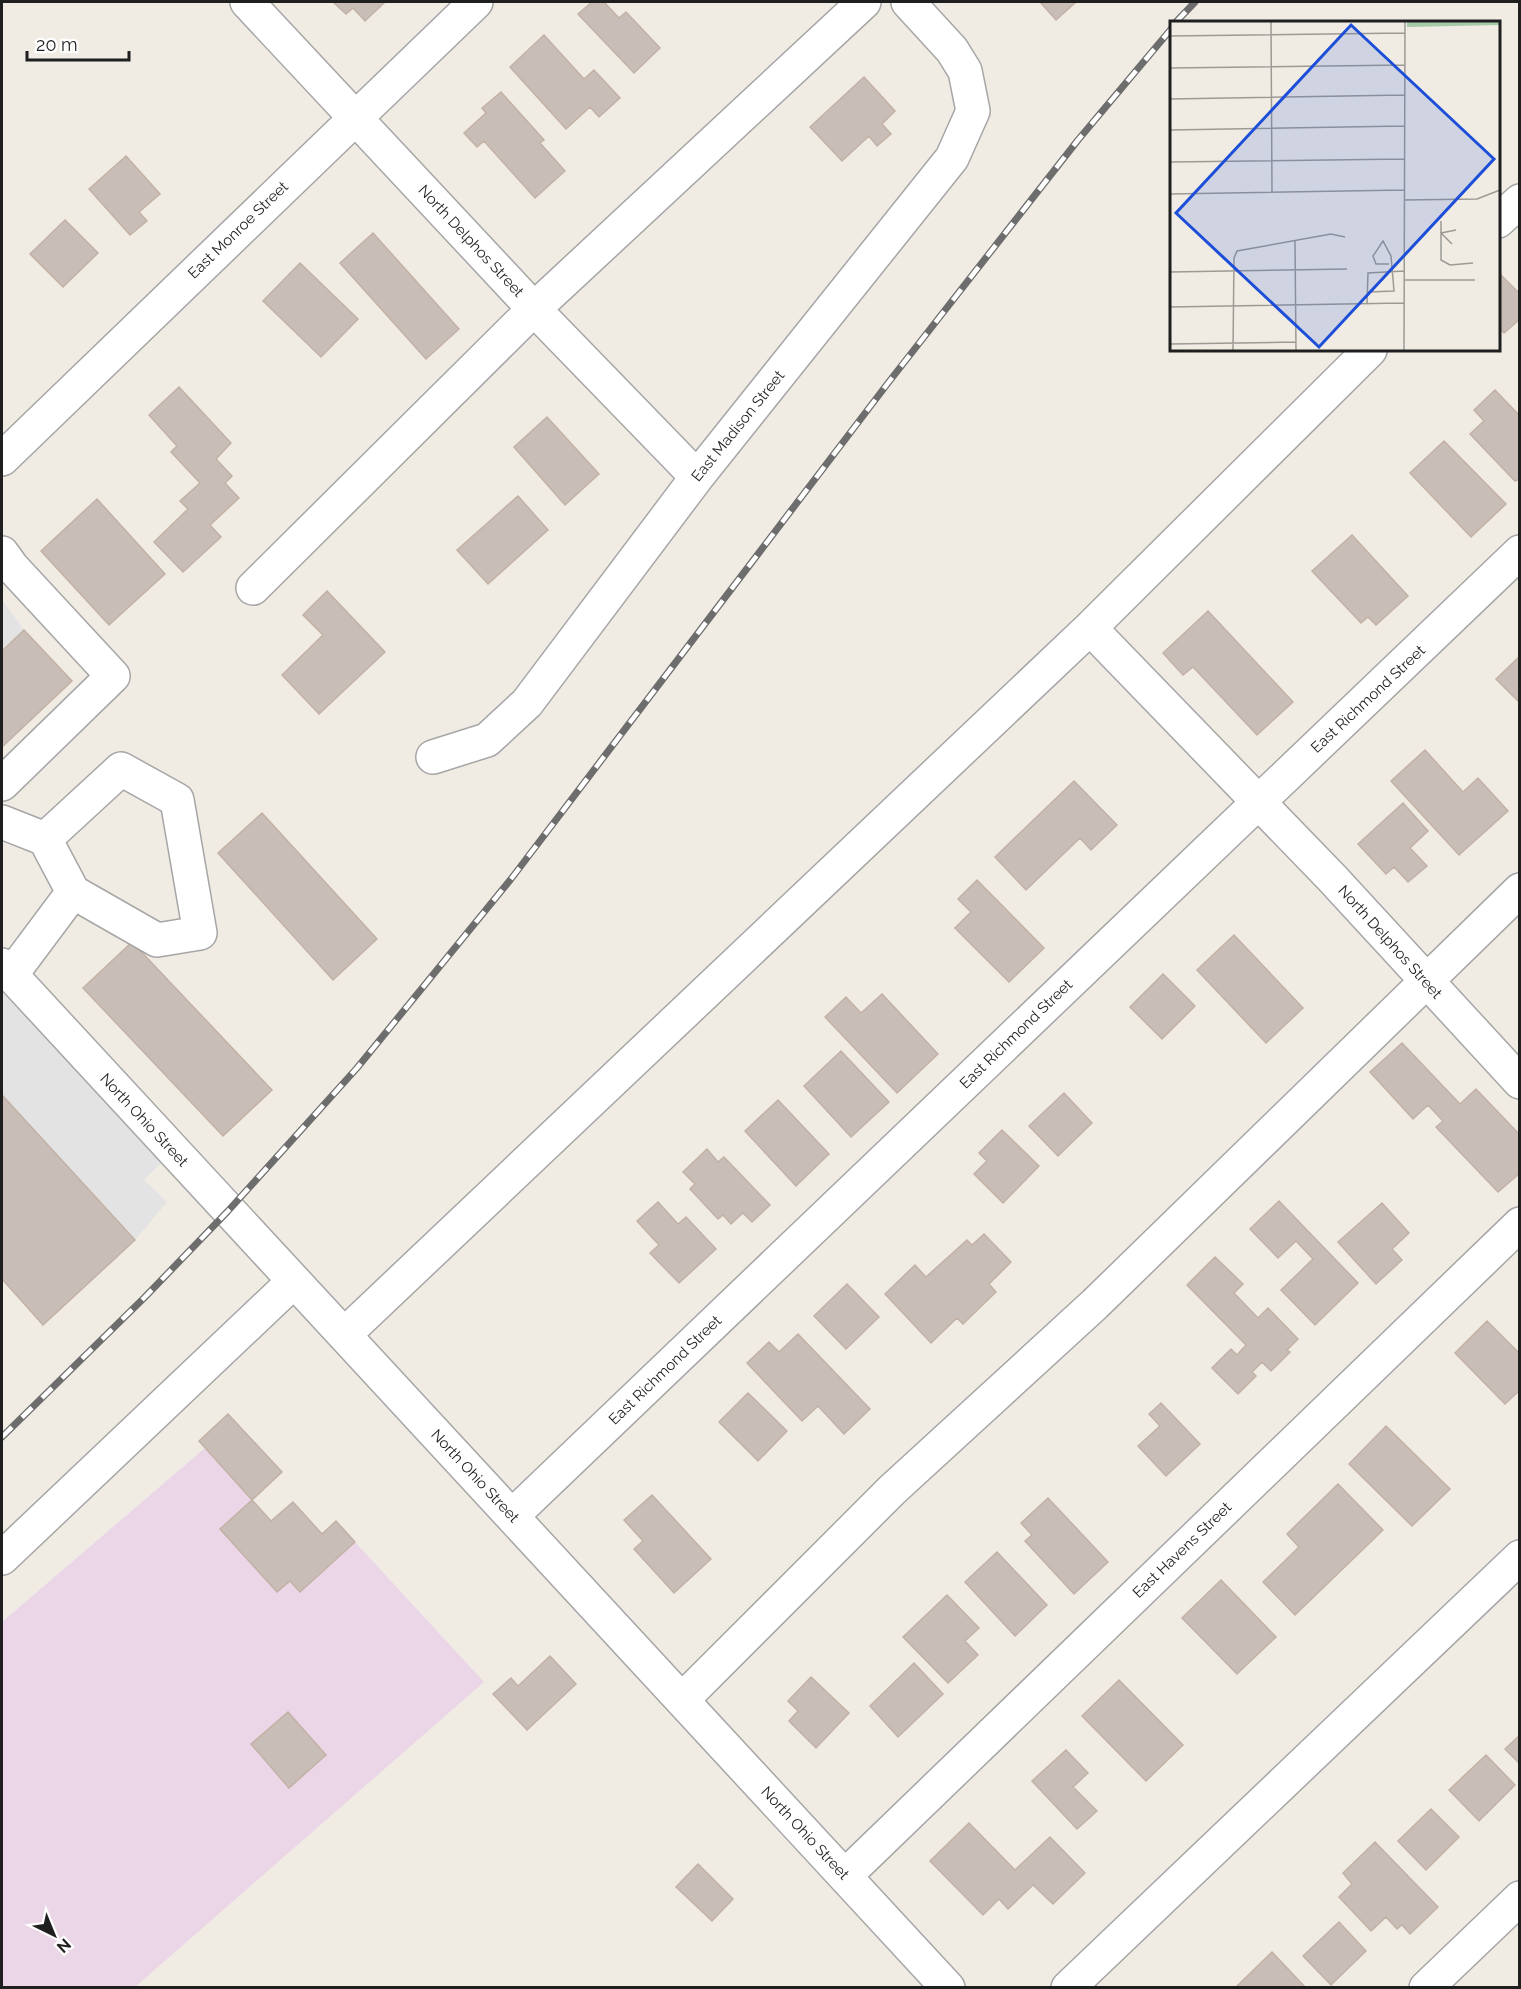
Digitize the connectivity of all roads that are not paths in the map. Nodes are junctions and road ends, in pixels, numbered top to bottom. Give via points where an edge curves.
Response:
1 (247, 2) edge
2 (476, 2) edge
3 (864, 2) edge
4 (908, 2) edge
5 (355, 117) junction
6 (1520, 201) edge
7 (1500, 219) edge
8 (534, 309) junction
9 (1369, 351) edge
10 (2, 459) edge
11 (697, 477) junction
12 (1520, 552) edge
13 (5, 566) edge
14 (253, 588) dead end
15 (1090, 628) junction
16 (433, 758) dead end
17 (2, 784) edge
18 (1258, 802) junction
19 (2, 822) edge
20 (45, 839) junction
21 (1520, 890) edge
22 (73, 892) junction
23 (6, 970) edge
24 (1425, 981) junction
25 (1520, 1082) edge
26 (1520, 1224) edge
27 (294, 1281) junction
28 (344, 1335) junction
29 (513, 1516) junction
30 (1520, 1557) edge
31 (2, 1558) edge
32 (683, 1699) junction
33 (845, 1876) junction
34 (1520, 1898) edge
35 (948, 1988) edge
36 (1068, 1988) edge
37 (1426, 1988) edge

1 - 5 street, North Delphos Street
2 - 5 street, East Monroe Street
3 - 8 street
4 - 11 street, East Madison Street via 952,50 965,71 973,111 952,158
5 - 8 street, North Delphos Street
5 - 10 street, East Monroe Street
6 - 7 street
8 - 11 street, North Delphos Street
8 - 14 street
9 - 15 street
11 - 16 street, East Madison Street via 527,703 487,740
12 - 18 street, East Richmond Street
13 - 17 street via 113,676
15 - 18 street, North Delphos Street
15 - 28 street
18 - 24 street, North Delphos Street
18 - 29 street, East Richmond Street
19 - 20 street
20 - 22 street
20 - 22 street via 121,769 177,800 200,933 157,940
21 - 24 street
22 - 23 street
23 - 27 street, North Ohio Street
24 - 25 street, North Delphos Street
24 - 32 street via 1095,1304 892,1490
26 - 33 street, East Havens Street
27 - 28 street, North Ohio Street
27 - 31 street
28 - 29 street, North Ohio Street
29 - 32 street, North Ohio Street
30 - 36 street
32 - 33 street, North Ohio Street
33 - 35 street, North Ohio Street
34 - 37 street

